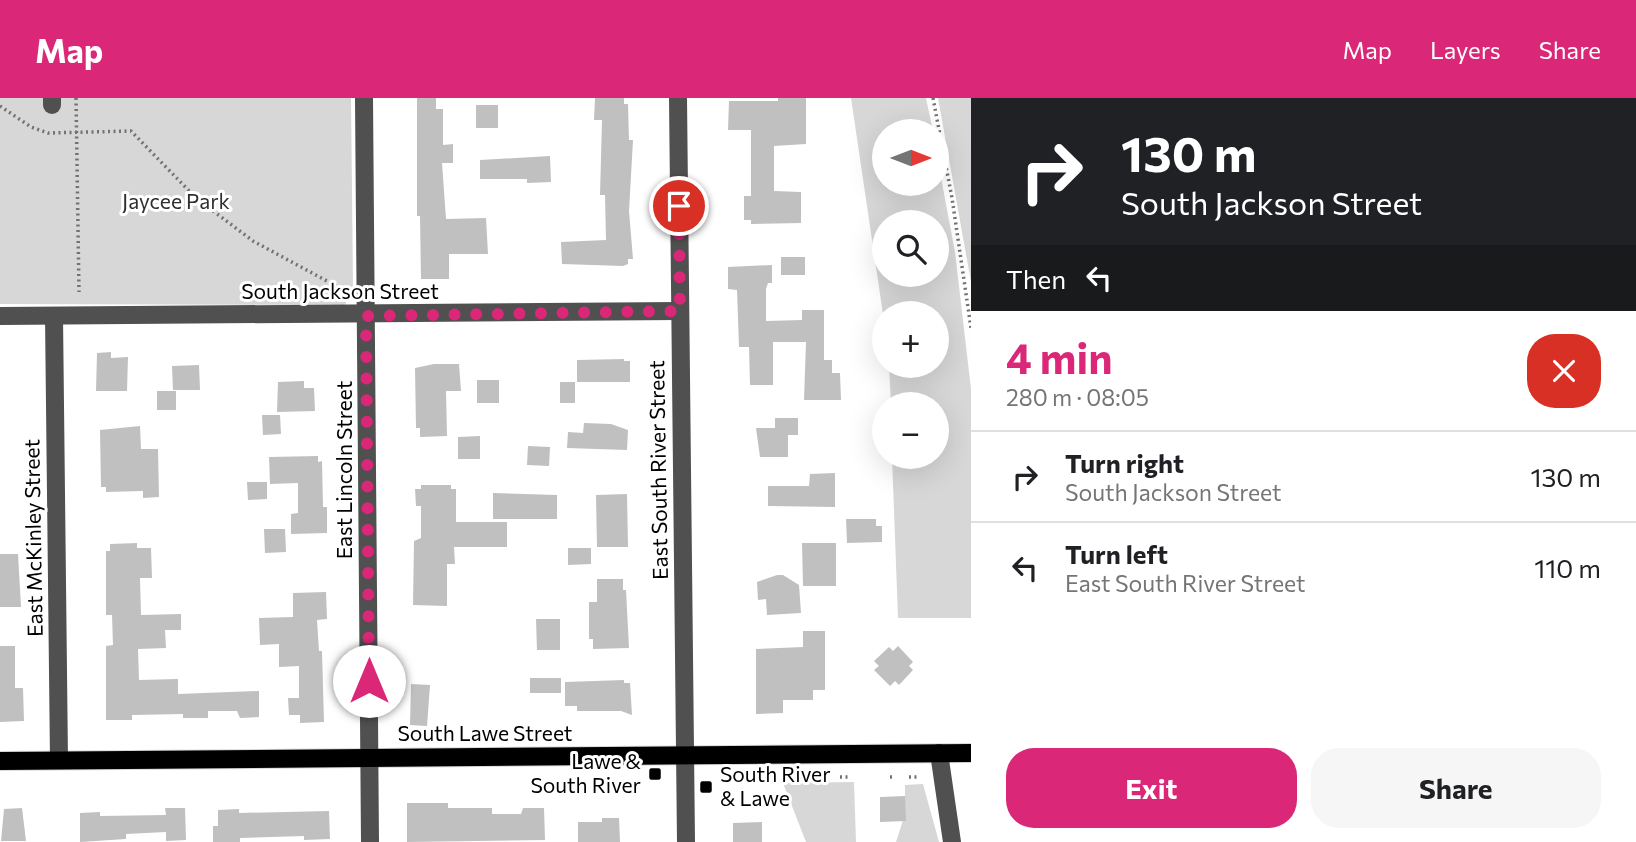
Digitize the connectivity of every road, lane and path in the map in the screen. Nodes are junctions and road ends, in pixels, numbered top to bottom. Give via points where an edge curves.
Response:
1 (76, 98) edge
2 (364, 98) edge
3 (678, 98) edge
4 (933, 98) edge
5 (0, 106) edge
6 (76, 132) junction
7 (338, 288) dead end
8 (79, 292) dead end
9 (680, 311) junction
10 (0, 316) edge
11 (54, 316) junction
12 (366, 316) junction
13 (971, 328) edge
14 (939, 753) junction
15 (971, 753) edge
16 (685, 755) junction
17 (370, 757) junction
18 (59, 760) junction
19 (0, 761) edge
20 (909, 777) dead end
21 (919, 777) dead end
22 (746, 778) dead end
23 (757, 778) dead end
24 (769, 778) dead end
25 (775, 778) dead end
26 (840, 778) dead end
27 (851, 778) dead end
28 (370, 842) edge
29 (685, 842) edge
30 (952, 842) edge

1 - 6 path
2 - 12 street, East Lincoln Street
3 - 9 street, East South River Street
4 - 13 path
5 - 6 path via 48,133
6 - 7 path via 131,131 196,198 253,241
6 - 8 path
9 - 12 street, South Jackson Street
9 - 16 street, East South River Street
10 - 11 street, South Jackson Street
11 - 12 street, South Jackson Street
11 - 18 street, East McKinley Street
12 - 17 street, East Lincoln Street
14 - 15 main road, South Lawe Street
14 - 16 main road, South Lawe Street
14 - 30 street
16 - 17 main road, South Lawe Street
16 - 29 street, East South River Street
17 - 18 main road, South Lawe Street
17 - 28 street, East Lincoln Street
18 - 19 main road, South Lawe Street
20 - 21 path
22 - 23 path
24 - 25 path
26 - 27 path

